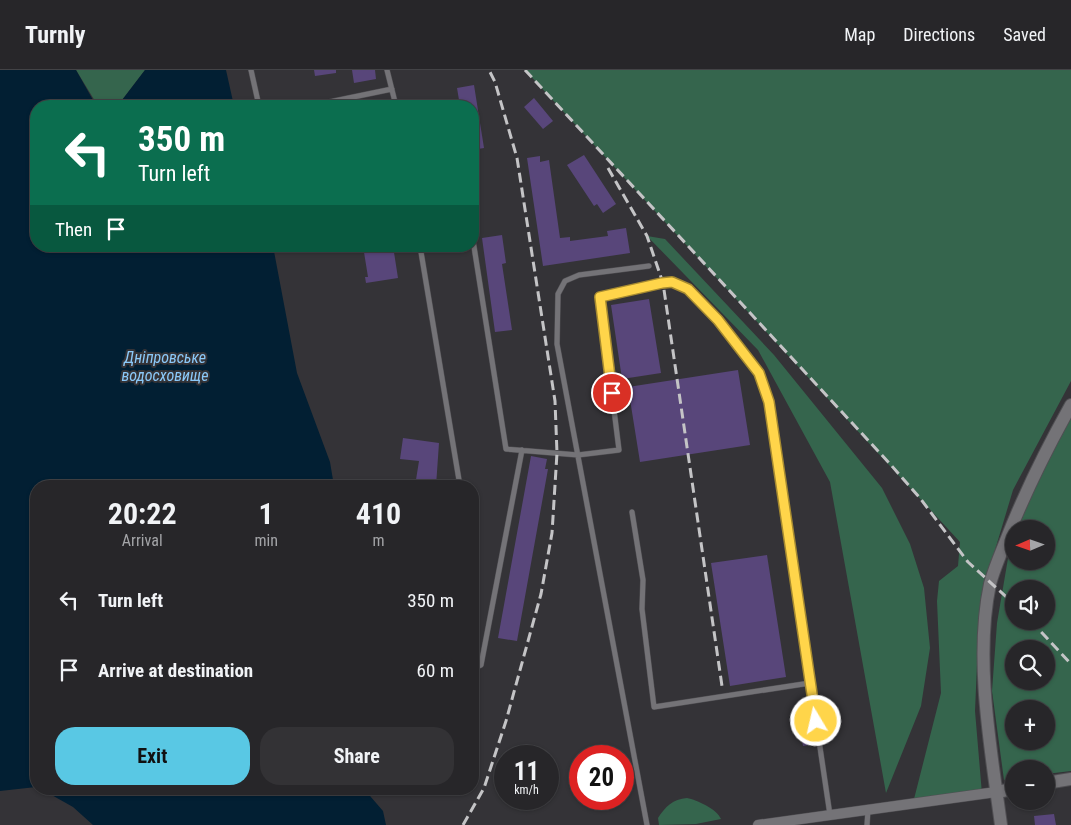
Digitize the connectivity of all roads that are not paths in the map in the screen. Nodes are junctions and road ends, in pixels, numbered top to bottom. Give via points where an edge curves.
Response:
1 (251, 70) edge
2 (387, 70) edge
3 (392, 89) junction
4 (258, 100) edge
5 (339, 100) edge
6 (395, 100) edge
7 (421, 252) edge
8 (475, 252) edge
9 (649, 266) dead end
10 (1071, 405) edge
11 (522, 450) junction
12 (578, 455) junction
13 (459, 480) edge
14 (632, 512) dead end
15 (479, 666) edge
16 (810, 683) junction
17 (1071, 779) edge
18 (1055, 782) edge
19 (1005, 790) edge
20 (996, 792) junction
21 (868, 810) junction
22 (830, 815) junction
23 (787, 823) edge
24 (647, 825) edge
25 (758, 825) edge
26 (867, 825) edge
27 (1001, 825) edge

1 - 4 lane
2 - 3 lane
3 - 5 lane
3 - 6 lane
7 - 13 lane
8 - 11 lane via 506,449
9 - 12 lane via 579,274 565,281 558,294 557,344
10 - 20 street via 1018,510 990,584 986,619 986,714
11 - 12 lane
11 - 15 lane
12 - 16 lane via 619,450 600,297 672,282 688,289 718,320 759,373 769,402
12 - 24 lane
14 - 16 lane via 643,580 642,609 654,707
16 - 22 lane
17 - 18 street
19 - 20 street
20 - 21 street
20 - 27 street
21 - 22 street
21 - 26 lane
22 - 23 street
23 - 25 street

